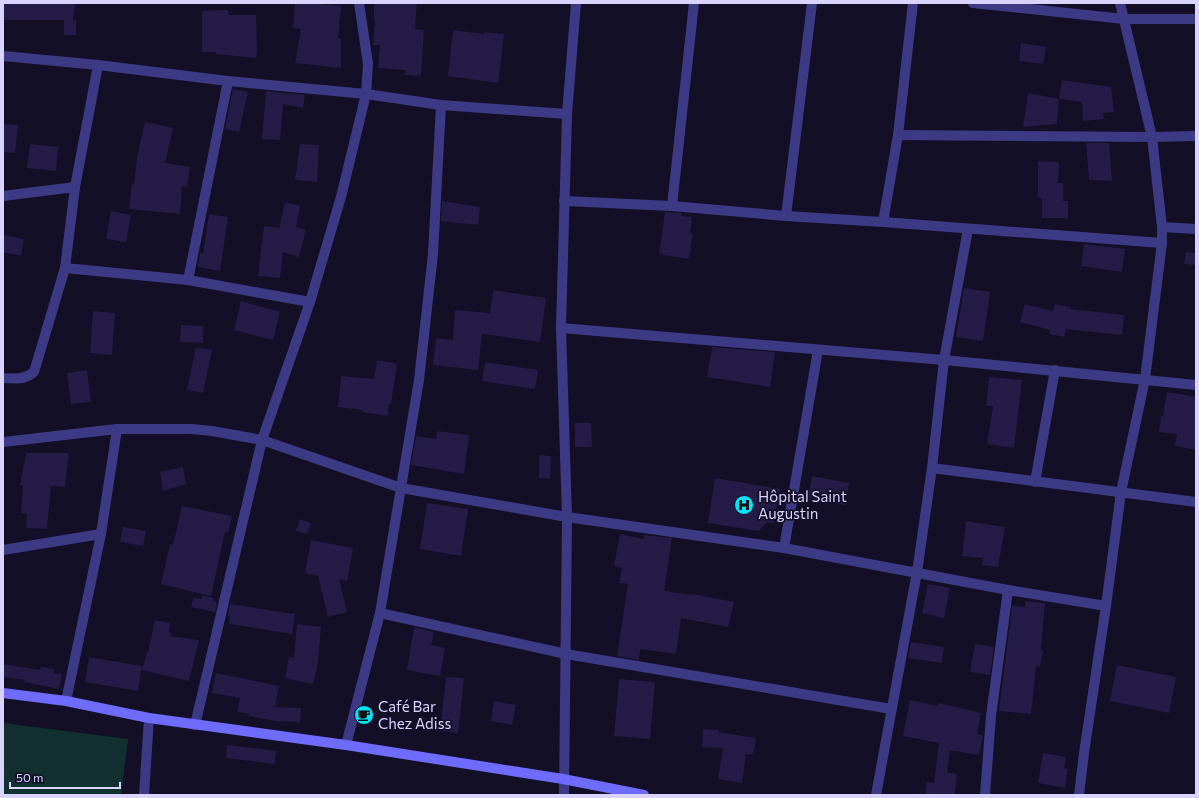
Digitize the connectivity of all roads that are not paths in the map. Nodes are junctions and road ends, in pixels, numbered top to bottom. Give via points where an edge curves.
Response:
1 (359, 3) edge
2 (576, 3) edge
3 (694, 3) edge
4 (812, 3) edge
5 (913, 3) edge
6 (973, 3) edge
7 (1120, 3) edge
8 (1196, 19) edge
9 (1124, 20) junction
10 (3, 56) edge
11 (98, 65) junction
12 (228, 81) junction
13 (366, 94) junction
14 (441, 105) junction
15 (567, 114) junction
16 (898, 135) junction
17 (1196, 136) edge
18 (1152, 137) junction
19 (75, 188) junction
20 (3, 196) edge
21 (564, 201) junction
22 (672, 206) junction
23 (786, 216) junction
24 (883, 222) junction
25 (1162, 227) junction
26 (1196, 228) edge
27 (968, 229) junction
28 (1162, 243) junction
29 (65, 268) junction
30 (188, 280) junction
31 (310, 302) junction
32 (561, 328) junction
33 (818, 350) junction
34 (944, 360) junction
35 (1055, 370) junction
36 (3, 378) edge
37 (1145, 379) junction
38 (1196, 385) edge
39 (117, 429) junction
40 (262, 440) junction
41 (3, 442) edge
42 (932, 468) junction
43 (1035, 482) junction
44 (401, 488) junction
45 (1120, 492) junction
46 (1196, 502) edge
47 (567, 517) junction
48 (101, 534) junction
49 (784, 548) junction
50 (3, 550) edge
51 (917, 572) junction
52 (1008, 590) junction
53 (1106, 606) junction
54 (380, 613) junction
55 (566, 654) junction
56 (3, 693) edge
57 (66, 701) junction
58 (891, 709) junction
59 (149, 718) junction
60 (195, 725) junction
61 (346, 745) junction
62 (564, 779) junction
63 (144, 795) edge
64 (564, 795) edge
65 (644, 795) edge
66 (876, 795) edge
67 (986, 795) edge
68 (1079, 795) edge

1 - 13 street via 368,64
2 - 15 street
3 - 22 street
4 - 23 street
5 - 16 street
6 - 9 street
7 - 9 street
8 - 9 street
9 - 18 street
10 - 11 street
11 - 12 street
11 - 19 street
12 - 13 street
12 - 30 street
13 - 14 street
13 - 31 street via 341,197
14 - 15 street
14 - 44 street via 432,262 419,380
15 - 21 street
16 - 18 street
16 - 24 street
17 - 18 street
18 - 25 street
19 - 20 street
19 - 29 street
21 - 22 street
21 - 32 street
22 - 23 street
23 - 24 street
24 - 27 street
25 - 26 street
25 - 28 street
27 - 28 street
27 - 34 street
28 - 37 street
29 - 30 street
29 - 36 street via 34,372 19,380
30 - 31 street
31 - 40 street
32 - 33 street
32 - 47 street
33 - 34 street
33 - 49 street
34 - 35 street
34 - 42 street
35 - 37 street
35 - 43 street
37 - 38 street
37 - 45 street
39 - 40 street via 192,429
39 - 41 street
39 - 48 street
40 - 44 street
40 - 60 street
42 - 43 street
42 - 51 street
43 - 45 street
44 - 47 street
44 - 54 street
45 - 46 street
45 - 53 street
47 - 49 street
47 - 55 street
48 - 50 street
48 - 57 street
49 - 51 street
51 - 52 street
51 - 58 street
52 - 53 street
52 - 67 street via 991,716
53 - 68 street
54 - 55 street
54 - 61 street
55 - 58 street
55 - 62 street
56 - 57 main road
57 - 59 main road
58 - 66 street
59 - 60 main road
59 - 63 street
60 - 61 main road
61 - 62 main road
62 - 64 street
62 - 65 main road

